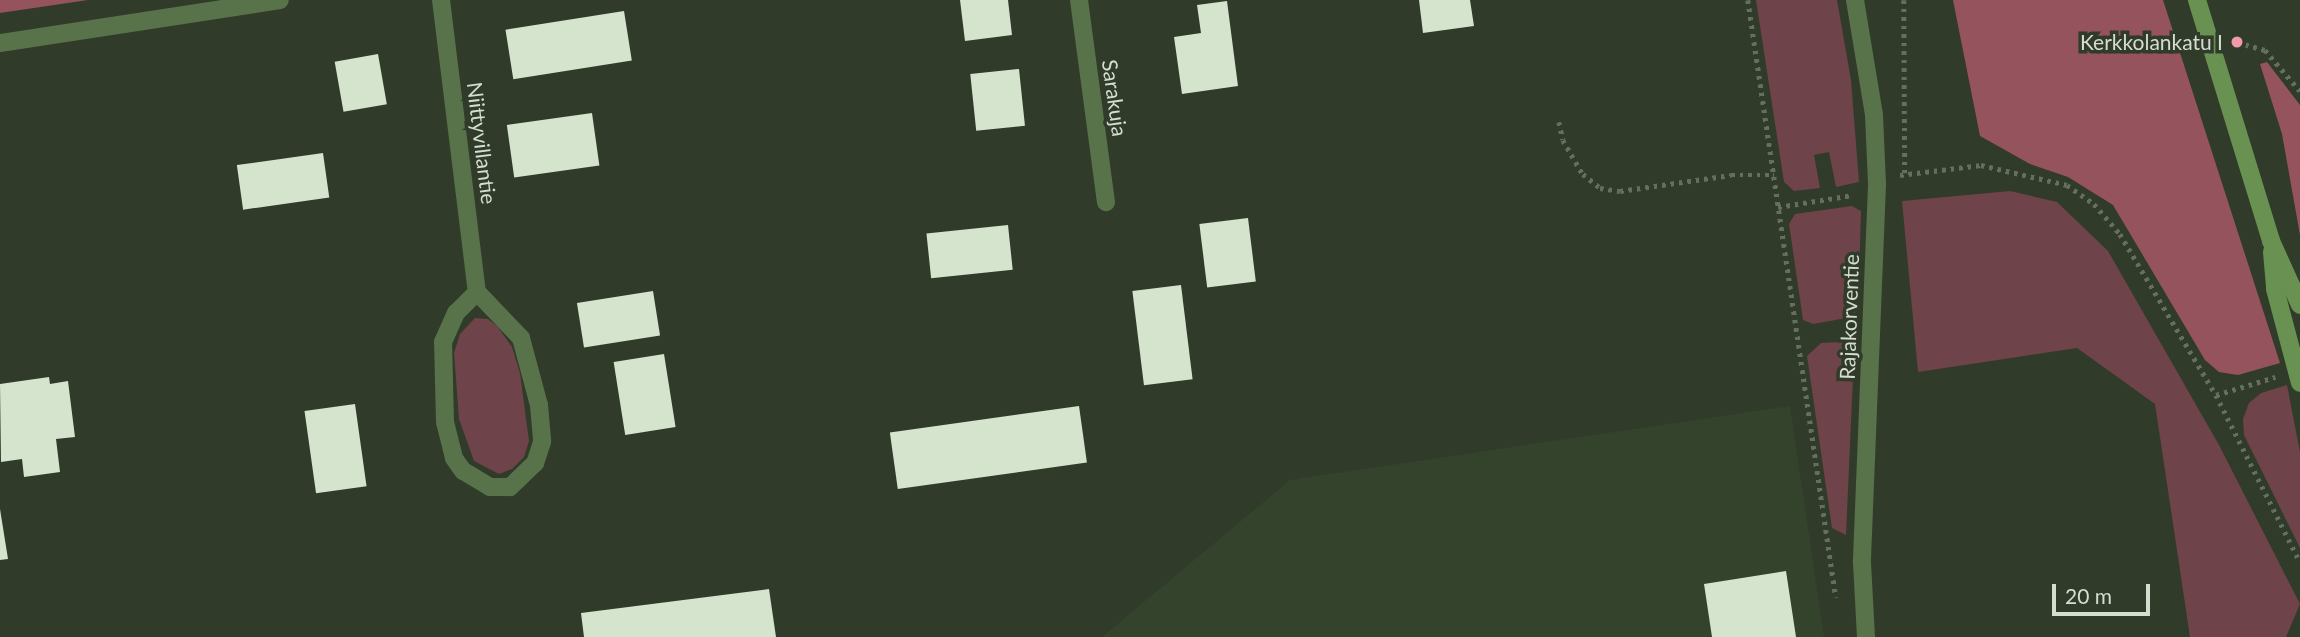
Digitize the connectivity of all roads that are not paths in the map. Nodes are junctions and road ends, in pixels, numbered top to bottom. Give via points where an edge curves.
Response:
1 (280, 0) edge
2 (441, 0) edge
3 (1079, 0) edge
4 (1855, 0) edge
5 (2197, 0) edge
6 (0, 43) edge
7 (1106, 202) dead end
8 (2271, 241) junction
9 (477, 292) junction
10 (2300, 305) edge
11 (2292, 379) edge
12 (1866, 637) edge

1 - 6 street
2 - 9 street, Niittyvillantie
3 - 7 street, Sarakuja
4 - 12 street, Rajakorventie via 1874,115 1877,185 1862,563
5 - 8 main road
8 - 10 main road
8 - 11 main road
9 - 9 street via 456,313 443,342 445,422 454,458 463,471 491,487 510,486 535,463 542,442 539,405 521,338

